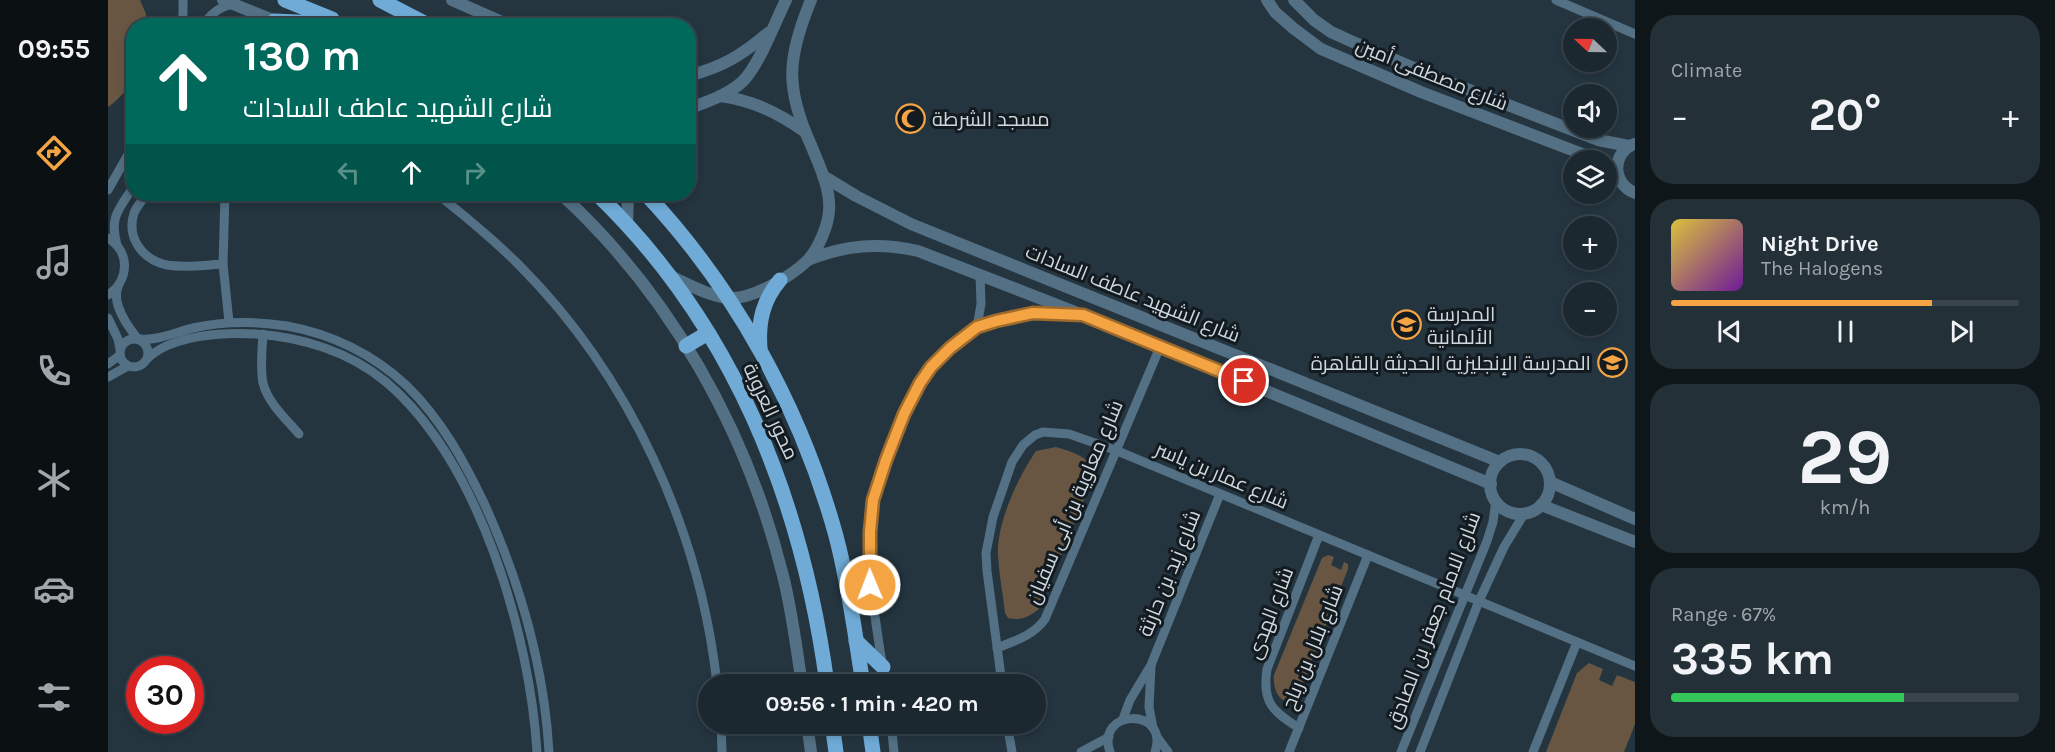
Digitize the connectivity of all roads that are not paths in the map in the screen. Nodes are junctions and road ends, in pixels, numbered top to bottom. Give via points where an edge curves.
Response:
1 (183, 0) edge
2 (285, 0) edge
3 (380, 0) edge
4 (452, 0) edge
5 (786, 0) edge
6 (811, 0) edge
7 (1267, 0) edge
8 (1294, 0) edge
9 (1556, 0) edge
10 (1586, 0) edge
11 (227, 2) edge
12 (1582, 10) junction
13 (182, 18) edge
14 (208, 18) edge
15 (267, 18) edge
16 (328, 18) edge
17 (415, 18) edge
18 (493, 18) edge
19 (771, 31) junction
20 (1635, 34) edge
21 (1417, 68) junction
22 (696, 73) edge
23 (1428, 74) junction
24 (1409, 87) junction
25 (1421, 93) junction
26 (720, 96) junction
27 (696, 106) edge
28 (804, 131) junction
29 (1632, 144) edge
30 (1572, 150) edge
31 (126, 158) edge
32 (1617, 164) edge
33 (1617, 174) edge
34 (823, 176) junction
35 (108, 190) edge
36 (1635, 193) edge
37 (126, 199) edge
38 (142, 201) edge
39 (225, 201) edge
40 (446, 201) edge
41 (568, 201) edge
42 (604, 201) edge
43 (628, 201) edge
44 (652, 201) edge
45 (627, 225) junction
46 (108, 238) edge
47 (117, 245) junction
48 (808, 260) junction
49 (224, 264) junction
50 (980, 274) junction
51 (668, 276) junction
52 (780, 280) junction
53 (118, 287) junction
54 (108, 295) edge
55 (728, 298) junction
56 (1083, 315) junction
57 (108, 318) edge
58 (229, 322) junction
59 (280, 325) junction
60 (977, 327) junction
61 (1168, 328) junction
62 (708, 333) junction
63 (263, 334) junction
64 (1186, 335) junction
65 (278, 336) junction
66 (139, 339) junction
67 (686, 346) junction
68 (1160, 347) junction
69 (760, 351) junction
70 (120, 352) junction
71 (1178, 354) junction
72 (148, 358) junction
73 (108, 364) edge
74 (128, 366) junction
75 (108, 377) edge
76 (299, 434) dead end
77 (1115, 450) junction
78 (1500, 462) junction
79 (1550, 482) junction
80 (1491, 484) junction
81 (1220, 494) junction
82 (1496, 501) junction
83 (1541, 505) junction
84 (1524, 513) junction
85 (1635, 519) edge
86 (1319, 535) junction
87 (1635, 542) edge
88 (1368, 555) junction
89 (510, 563) junction
90 (498, 568) junction
91 (870, 585) junction
92 (848, 589) junction
93 (1464, 595) junction
94 (1479, 601) junction
95 (856, 641) junction
96 (1577, 642) junction
97 (997, 648) junction
98 (1151, 665) junction
99 (1635, 666) edge
100 (883, 667) junction
101 (715, 674) edge
102 (800, 674) edge
103 (825, 674) edge
104 (861, 674) edge
105 (884, 674) edge
106 (1001, 674) edge
107 (1123, 719) junction
108 (1299, 728) junction
109 (1155, 732) junction
110 (721, 734) edge
111 (809, 734) edge
112 (834, 734) edge
113 (870, 734) edge
114 (892, 734) edge
115 (1009, 734) edge
116 (1108, 737) junction
117 (537, 752) edge
118 (549, 752) edge
119 (722, 752) edge
120 (811, 752) edge
121 (836, 752) edge
122 (873, 752) edge
123 (894, 752) edge
124 (1012, 752) edge
125 (1081, 752) edge
126 (1110, 752) edge
127 (1155, 752) edge
128 (1168, 752) edge
129 (1289, 752) edge
130 (1401, 752) edge
131 (1419, 752) edge
132 (1533, 752) edge

1 - 13 street
2 - 16 main road
3 - 17 main road
4 - 18 street
5 - 19 street
6 - 28 street via 796,41 791,79
7 - 24 street, شارع مصطفى أمين via 1275,12 1321,49
8 - 21 street, شارع مصطفى أمين via 1332,32
9 - 12 street
10 - 12 street
11 - 14 street
11 - 15 street
12 - 20 street
19 - 22 street via 727,63
19 - 26 street via 743,82
21 - 23 street, شارع مصطفى أمين
21 - 24 street
23 - 25 street
23 - 29 street, شارع مصطفى أمين via 1598,140
24 - 25 street, شارع مصطفى أمين
25 - 30 street, شارع مصطفى أمين
26 - 27 street
26 - 28 street via 762,106
28 - 34 street
29 - 32 street via 1621,153
31 - 35 street
33 - 36 street via 1621,184
34 - 48 street via 829,211
34 - 61 street, شارع الشهيد عاطف السادات via 912,224
37 - 47 street via 115,217
38 - 49 street via 132,222 133,235 142,252 166,265
39 - 49 street
40 - 101 street via 489,236 549,297 624,402 663,481 684,537 707,619
41 - 67 street via 631,269
42 - 45 main road, محور العروبة
43 - 45 street
44 - 55 main road, محور العروبة
45 - 51 main road, محور العروبة
46 - 47 street
47 - 53 street via 125,269
48 - 50 street, شارع الشهيد عاطف السادات via 843,248 881,245 918,251
48 - 52 street
49 - 58 street
50 - 56 street, شارع الشهيد عاطف السادات
50 - 60 street via 981,312
51 - 55 street
51 - 62 main road, محور العروبة
52 - 55 street via 756,293
52 - 69 main road via 764,305
53 - 54 street
53 - 66 street via 116,300
55 - 69 main road, محور العروبة
56 - 60 street, شارع الشهيد عاطف السادات via 1033,313
56 - 68 street, شارع الشهيد عاطف السادات
57 - 70 street
58 - 59 street
58 - 66 street
59 - 65 street
59 - 89 street via 314,332 354,348 409,388 466,467
60 - 91 street, شارع الشهيد عاطف السادات via 931,367 904,414 873,500
61 - 64 street, شارع الشهيد عاطف السادات
61 - 68 street via 1167,339
62 - 67 main road
62 - 103 main road, محور العروبة via 761,433 789,507 813,594
63 - 65 street
63 - 72 street via 234,333 191,339 163,347
63 - 76 street via 262,376 266,392
64 - 71 street
64 - 78 street, شارع الشهيد عاطف السادات
65 - 90 street via 306,341 346,358 384,381 408,404 432,434 465,488
66 - 70 street via 127,340
66 - 72 street via 147,347
67 - 102 street via 734,435 766,517 783,574
68 - 71 street, شارع الشهيد عاطف السادات
68 - 77 street, شارع معاوية بن أبى سفيان
69 - 92 main road, محور العروبة via 780,387 821,486
70 - 73 street
70 - 74 street
71 - 80 street, شارع الشهيد عاطف السادات
72 - 74 street via 140,366
74 - 75 street
77 - 81 street, شارع عمار بن ياسر
77 - 97 street, شارع معاوية بن أبى سفيان via 1045,619 1030,634
77 - 97 street, شارع عمار بن ياسر via 1069,434 1044,432 1018,451 987,544
78 - 79 street via 1514,455 1531,456 1544,466
78 - 80 street
79 - 83 street
79 - 85 street
80 - 82 street
81 - 86 street, شارع عمار بن ياسر
81 - 98 street, شارع زيد بن حارثة
82 - 84 street via 1508,511
82 - 93 street, شارع الامام جعفر بن الصادق via 1487,541
83 - 84 street
83 - 87 street
84 - 94 street, شارع الامام جعفر بن الصادق
86 - 88 street, شارع عمار بن ياسر
86 - 108 street, شارع الهدى via 1264,685 1273,709
88 - 93 street, شارع عمار بن ياسر
88 - 108 street, شارع بلال بن رباح
89 - 90 street
89 - 118 street via 532,637
90 - 117 street via 525,664
91 - 92 main road
91 - 100 street, شارع الشهيد عاطف السادات
92 - 95 main road, محور العروبة
93 - 94 street, شارع عمار بن ياسر
93 - 130 street, شارع الامام جعفر بن الصادق
94 - 96 street, شارع عمار بن ياسر
94 - 131 street, شارع الامام جعفر بن الصادق
95 - 100 main road
95 - 104 main road, محور العروبة
96 - 99 street, شارع عمار بن ياسر
96 - 132 street
97 - 106 street, شارع عمار بن ياسر
98 - 107 street, شارع زيد بن حارثة
98 - 109 street, شارع زيد بن حارثة via 1149,696
100 - 105 street, شارع الشهيد عاطف السادات
107 - 109 street via 1142,720
107 - 116 street, شارع زيد بن حارثة
108 - 129 street, شارع بلال بن رباح
109 - 127 street
109 - 128 street, شارع زيد بن حارثة
110 - 119 street
111 - 120 street
112 - 121 main road
113 - 122 main road
114 - 123 street
115 - 124 street
116 - 125 street
116 - 126 street

